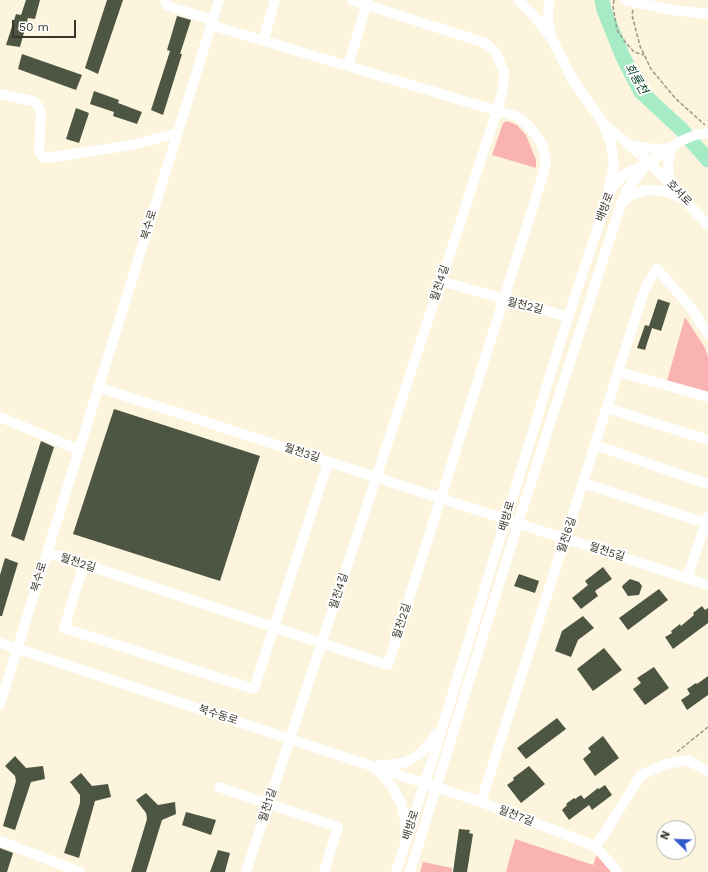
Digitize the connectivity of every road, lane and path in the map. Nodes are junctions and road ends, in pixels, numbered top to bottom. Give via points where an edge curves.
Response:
1 (165, 0) edge
2 (219, 0) edge
3 (275, 0) edge
4 (352, 0) edge
5 (518, 0) edge
6 (550, 0) edge
7 (614, 0) edge
8 (629, 1) edge
9 (367, 2) edge
10 (708, 14) edge
11 (212, 22) junction
12 (551, 37) junction
13 (263, 41) junction
14 (645, 56) junction
15 (348, 66) junction
16 (0, 94) edge
17 (497, 111) junction
18 (604, 124) junction
19 (708, 128) edge
20 (177, 133) junction
21 (708, 133) edge
22 (627, 144) junction
23 (664, 149) junction
24 (649, 162) junction
25 (670, 185) junction
26 (685, 200) junction
27 (621, 204) junction
28 (605, 205) junction
29 (708, 225) edge
30 (441, 281) junction
31 (503, 299) junction
32 (568, 317) junction
33 (708, 334) edge
34 (619, 372) junction
35 (98, 387) junction
36 (708, 397) edge
37 (607, 408) junction
38 (0, 417) edge
39 (708, 440) edge
40 (595, 445) junction
41 (79, 450) junction
42 (328, 462) junction
43 (376, 477) junction
44 (583, 483) junction
45 (708, 484) edge
46 (440, 498) junction
47 (506, 519) junction
48 (707, 521) edge
49 (518, 523) junction
50 (565, 538) junction
51 (47, 552) junction
52 (84, 564) junction
53 (687, 578) junction
54 (708, 585) edge
55 (274, 627) junction
56 (0, 643) edge
57 (322, 643) junction
58 (17, 648) junction
59 (0, 704) edge
60 (443, 723) junction
61 (708, 727) edge
62 (290, 738) junction
63 (674, 754) dead end
64 (368, 764) junction
65 (708, 772) edge
66 (424, 783) junction
67 (219, 787) dead end
68 (436, 787) junction
69 (481, 802) junction
70 (269, 804) junction
71 (406, 839) junction
72 (0, 841) edge
73 (595, 846) junction
74 (80, 872) edge
75 (246, 872) edge
76 (324, 872) edge
77 (396, 872) edge
78 (410, 872) edge
79 (618, 872) edge

1 - 11 street via 167,6
2 - 11 street, 북수로
3 - 13 street
4 - 9 street, 월천4길
5 - 12 street
6 - 12 street via 548,19
7 - 14 path via 617,30 634,52
8 - 10 street
8 - 14 path via 640,46
9 - 15 street
9 - 17 street, 월천4길 via 485,43 496,52 504,72
11 - 13 street
11 - 20 street, 북수로
12 - 18 street via 572,79
13 - 15 street
14 - 19 path via 651,69 675,98
15 - 17 street
16 - 20 street via 28,100 39,107 39,151 43,157 132,145
17 - 30 street, 월천4길
17 - 31 street via 518,117 530,127 542,145 546,161
18 - 22 street, 호서로
18 - 28 street via 611,144 614,165
20 - 35 street, 북수로
21 - 23 street via 695,134
22 - 23 street via 640,148
22 - 24 street, 호서로
23 - 24 street
23 - 25 street
24 - 25 street, 호서로
24 - 27 street, 배방로 via 628,188
24 - 28 street, 배방로 via 622,176 612,188
25 - 26 street, 호서로
26 - 27 street via 665,191 646,190 631,195
26 - 29 street, 호서로
27 - 49 street, 배방로
28 - 32 street, 배방로
30 - 31 street
30 - 43 street, 월천4길
31 - 32 street, 월천2길
31 - 46 street, 월천2길
32 - 47 street, 배방로
33 - 34 street, 월천6길 via 692,309 657,269 643,294
34 - 36 street
34 - 37 street, 월천6길
35 - 41 street, 북수로
35 - 42 street, 월천3길
37 - 39 street
37 - 40 street, 월천6길
38 - 41 street
40 - 44 street, 월천6길
40 - 45 street
41 - 51 street, 북수로
42 - 43 street, 월천3길
42 - 55 street
43 - 46 street, 월천3길
43 - 57 street, 월천4길
44 - 48 street
44 - 50 street, 월천6길
46 - 47 street, 월천3길
46 - 57 street, 월천2길 via 388,665
47 - 49 street, 월천5길
47 - 60 street, 배방로
48 - 53 street
49 - 50 street, 월천5길
49 - 68 street, 배방로
50 - 53 street, 월천5길
50 - 69 street, 월천6길
51 - 52 street, 월천2길
51 - 58 street, 북수로
52 - 55 street, 월천2길
52 - 55 street via 64,628 254,689
53 - 54 street, 월천5길
55 - 57 street, 월천2길
56 - 58 street, 북수동로
57 - 62 street, 월천4길
58 - 59 street, 북수로
58 - 62 street, 북수동로
60 - 64 street via 420,754 406,762 389,766
60 - 66 street, 배방로
61 - 63 path
62 - 64 street, 북수동로
62 - 70 street, 월천1길
64 - 66 street, 북수동로
64 - 71 street via 382,774 401,803 406,821
65 - 73 street via 688,760 666,764 642,775
66 - 68 street, 북수동로
66 - 71 street, 배방로
67 - 70 street
68 - 69 street, 월천7길
68 - 78 street, 배방로
69 - 73 street, 월천7길
70 - 75 street, 월천1길
70 - 76 street via 338,827
71 - 77 street, 배방로
72 - 74 street
73 - 79 street

